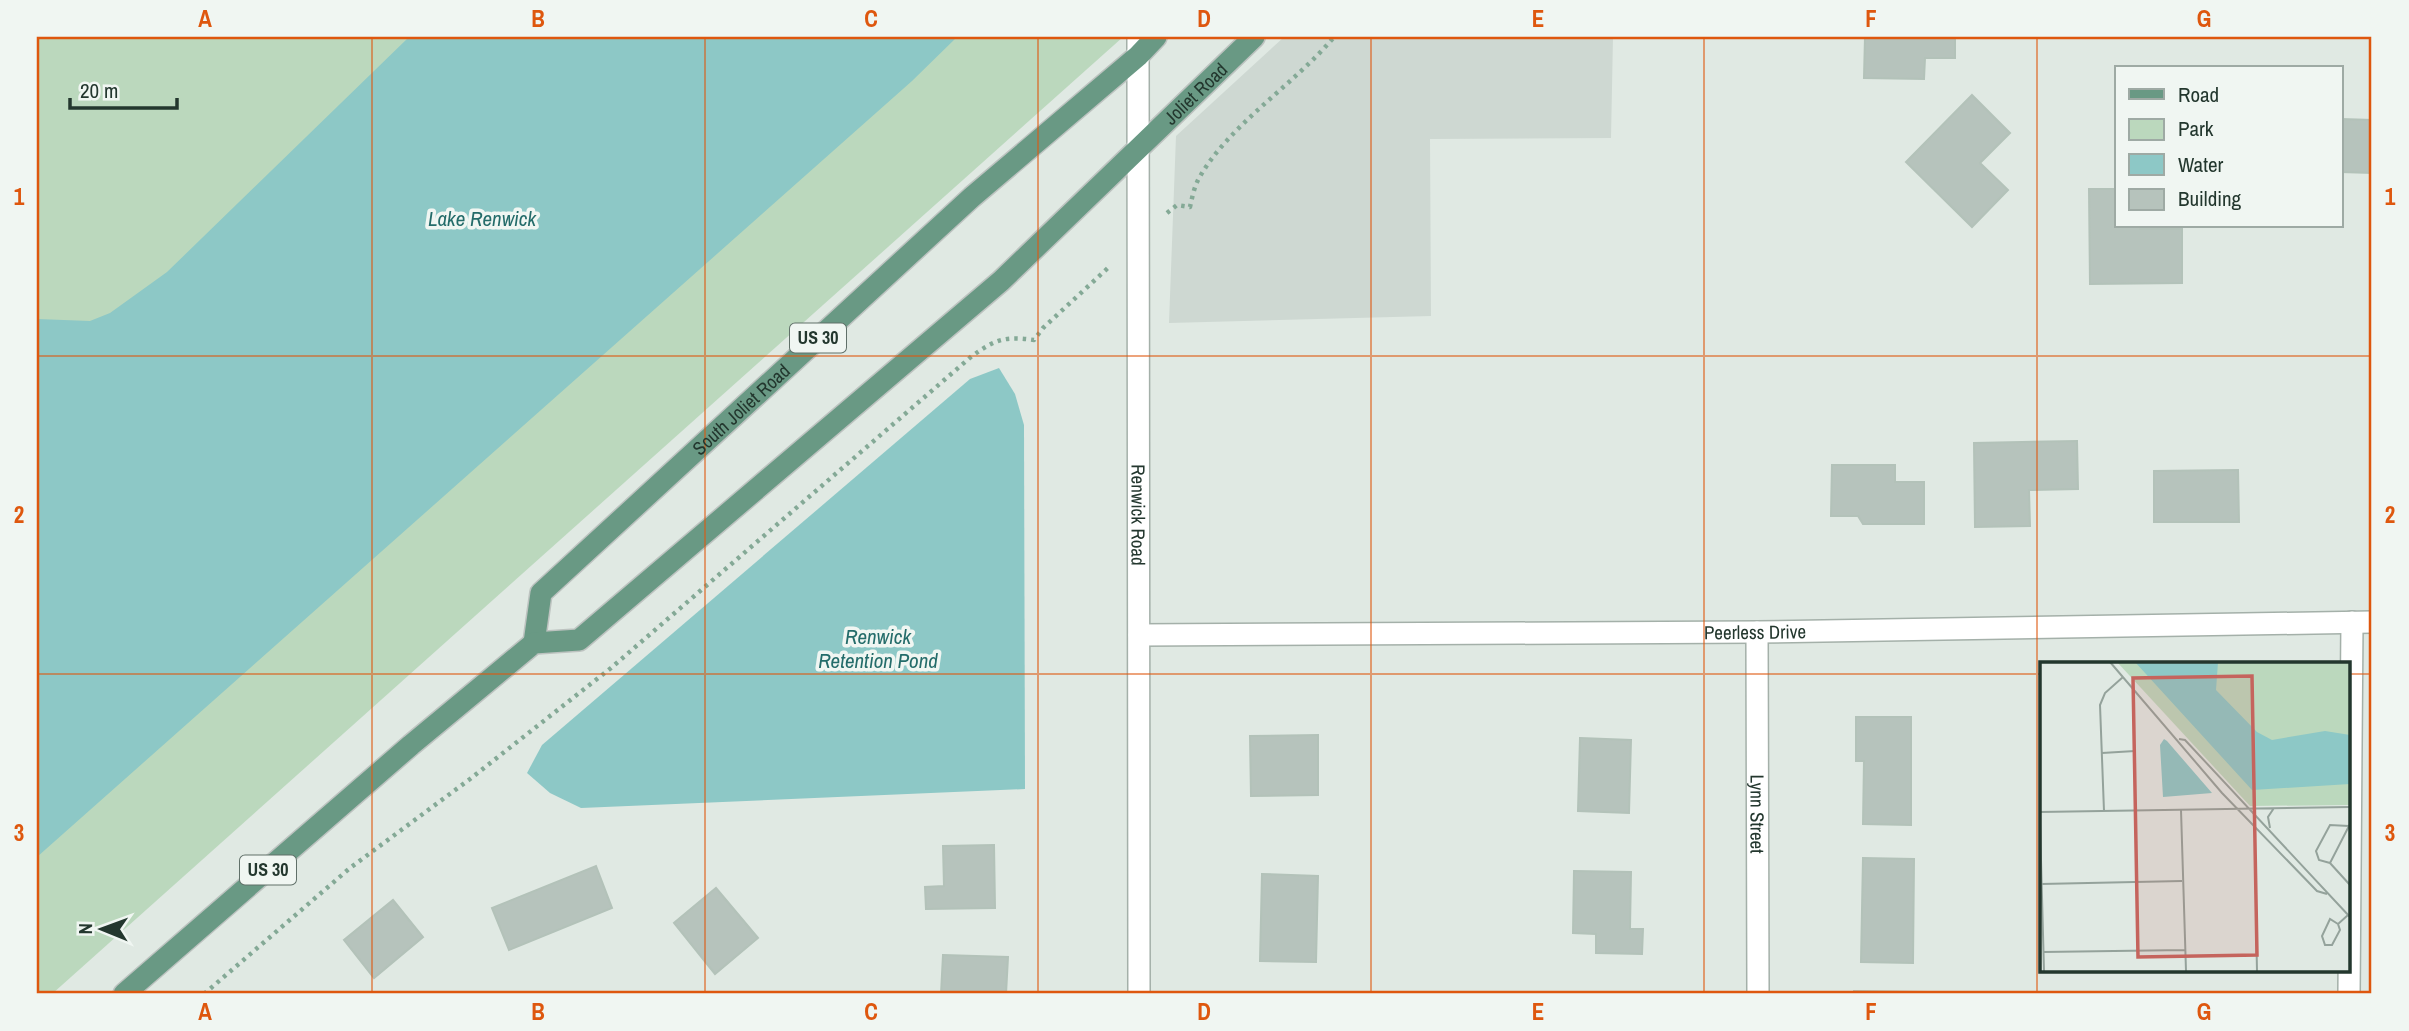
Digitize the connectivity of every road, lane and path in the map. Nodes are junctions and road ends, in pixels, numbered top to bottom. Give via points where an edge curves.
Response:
1 (1156, 37) edge
2 (1254, 37) edge
3 (1334, 37) edge
4 (1138, 46) edge
5 (1138, 151) junction
6 (1177, 205) dead end
7 (1043, 328) dead end
8 (2362, 622) edge
9 (1757, 632) junction
10 (1139, 635) junction
11 (534, 643) junction
12 (2350, 965) edge
13 (2350, 972) edge
14 (124, 994) edge
15 (204, 994) edge
16 (1139, 994) edge
17 (1758, 994) edge
18 (2349, 994) edge

1 - 4 main road, US 30
2 - 5 main road, Joliet Road
3 - 6 path via 1227,142 1198,181 1190,206
4 - 5 street, Renwick Road
4 - 11 main road, South Joliet Road / US 30 via 541,593
5 - 10 street, Renwick Road
5 - 11 main road via 1001,281 579,640
7 - 15 path via 1034,340 995,340 972,356 611,668 350,868
8 - 9 street, Peerless Drive
8 - 12 street
9 - 10 street, Peerless Drive
9 - 17 street, Lynn Street
10 - 16 street, Renwick Road
11 - 14 main road, US 30
13 - 18 street

